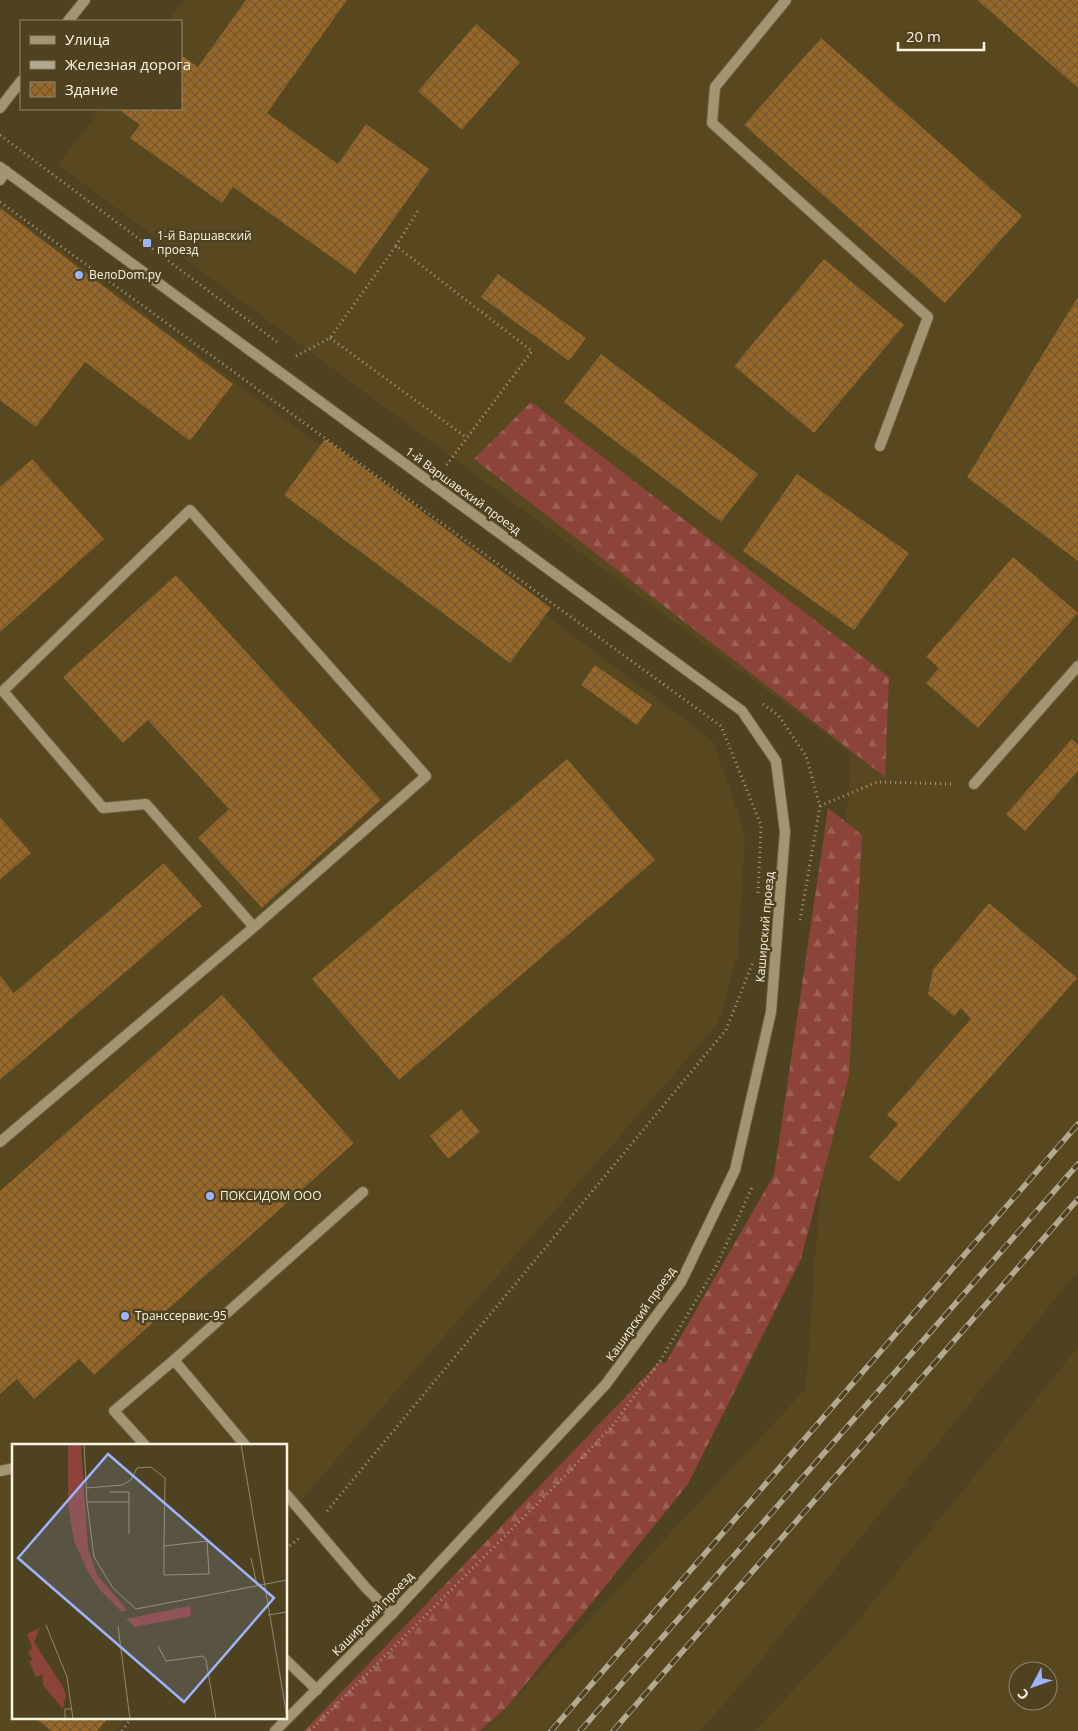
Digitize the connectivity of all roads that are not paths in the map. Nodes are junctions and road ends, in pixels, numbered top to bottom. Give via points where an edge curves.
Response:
1 (85, 0) edge
2 (786, 0) edge
3 (69, 20) edge
4 (20, 82) edge
5 (0, 108) edge
6 (2, 173) edge
7 (880, 446) dead end
8 (1078, 666) edge
9 (776, 762) joint
10 (974, 784) road end
11 (254, 927) junction
12 (0, 1142) edge
13 (363, 1192) dead end
14 (174, 1360) junction
15 (144, 1444) edge
16 (244, 1444) edge
17 (288, 1496) edge
18 (392, 1614) junction
19 (288, 1662) edge
20 (317, 1690) junction
21 (288, 1718) edge
22 (288, 1718) edge
23 (274, 1731) edge

1 - 3 street
2 - 7 street via 715,87 712,122 928,318
4 - 5 street
6 - 9 street, 1-й Варшавский проезд via 742,711
8 - 10 street
9 - 18 street, Каширский проезд via 785,832 771,1012 735,1170 681,1282 606,1384
11 - 11 street via 426,776 190,510 3,691 103,808 146,804
11 - 12 street
13 - 14 street
14 - 15 street via 114,1411
14 - 16 street
17 - 18 street
18 - 20 street, Каширский проезд
19 - 20 street
20 - 22 street, Каширский проезд
21 - 23 street, Каширский проезд

